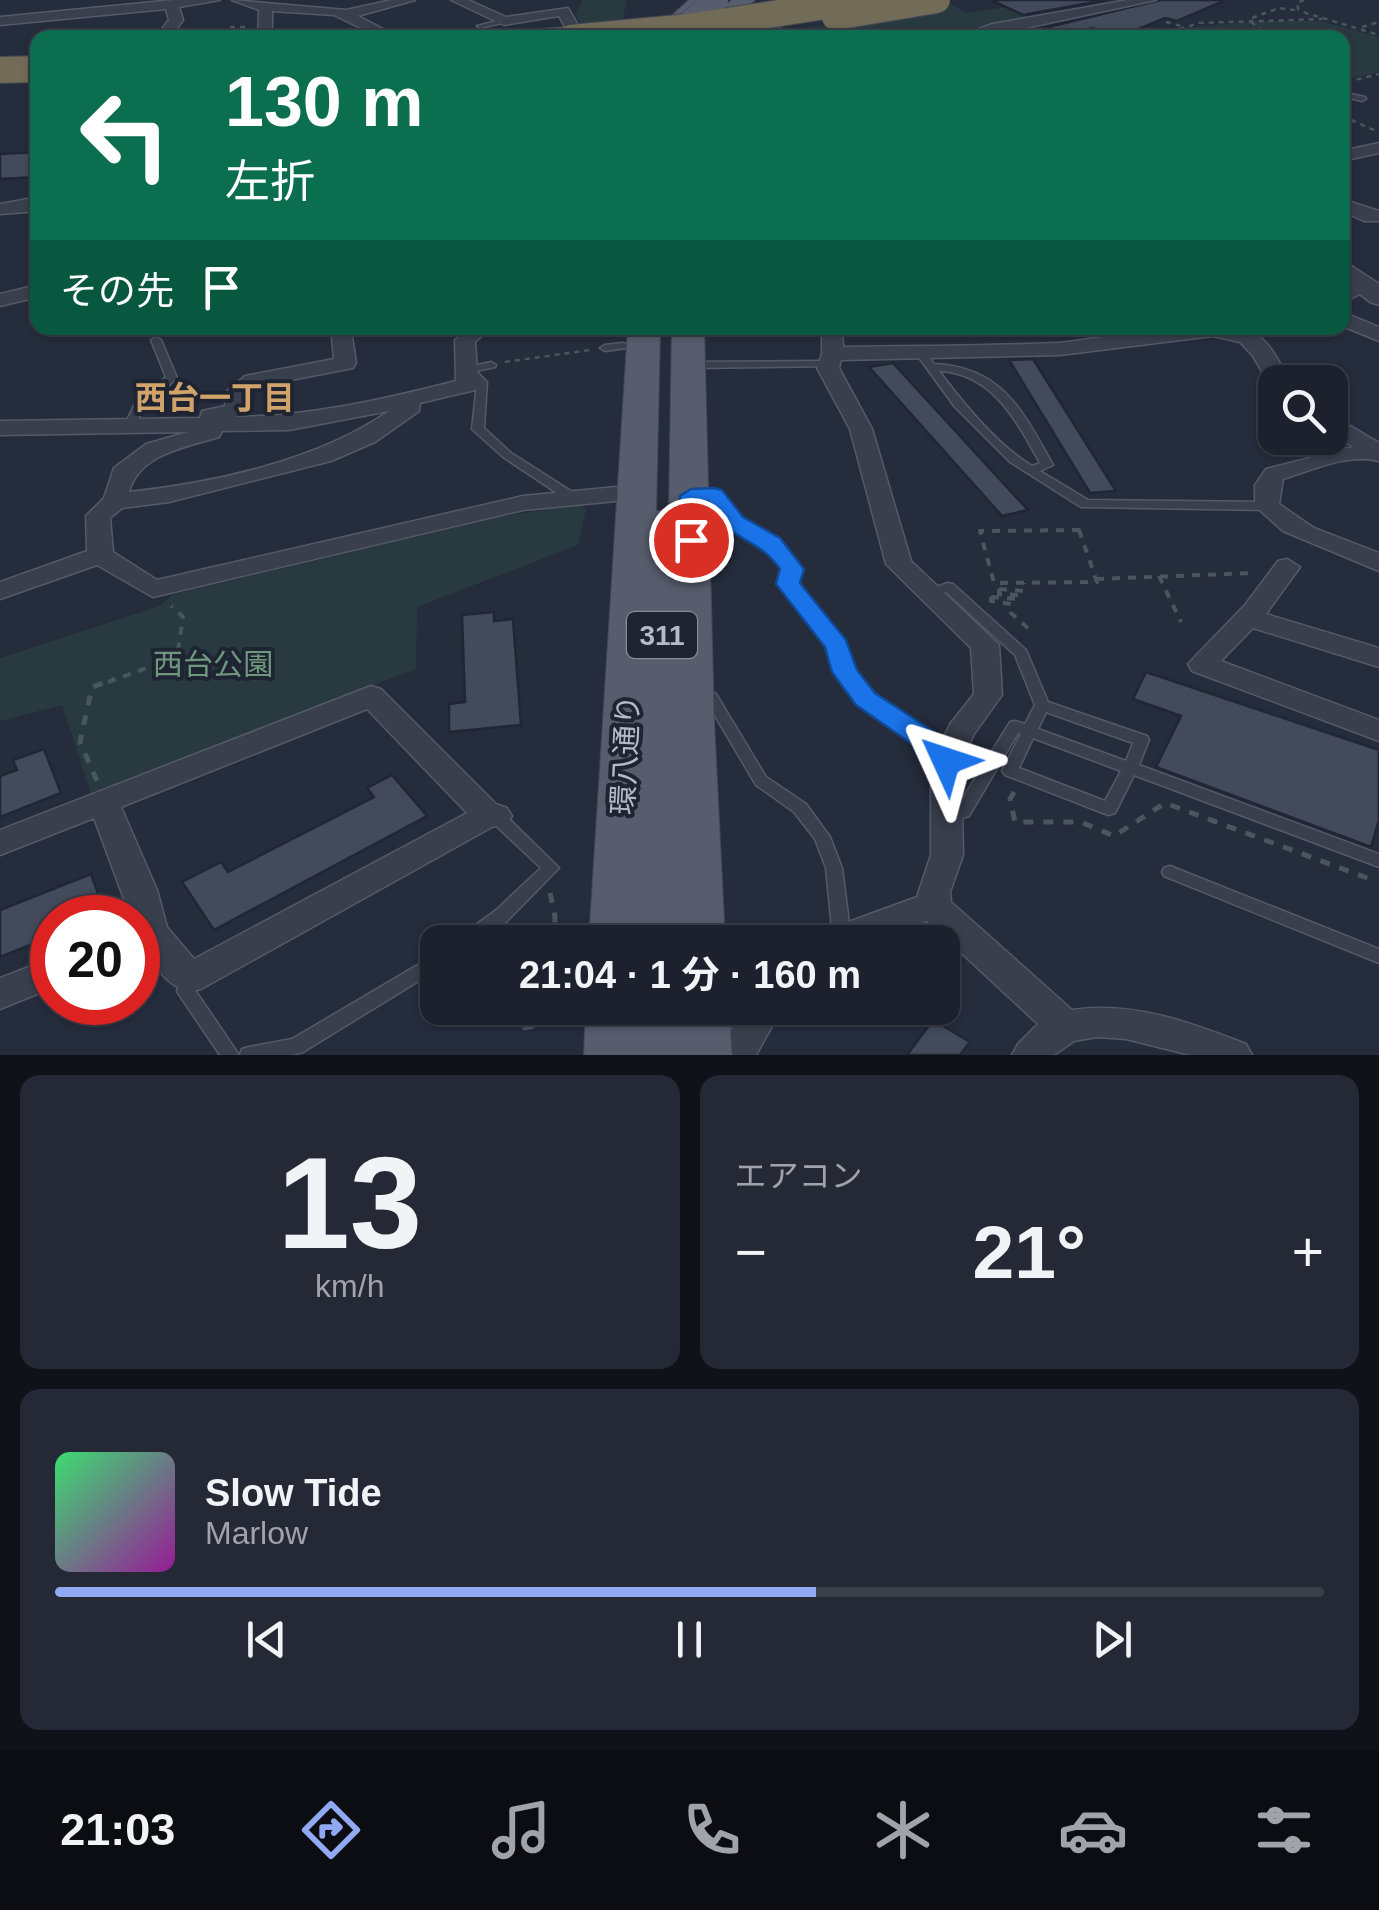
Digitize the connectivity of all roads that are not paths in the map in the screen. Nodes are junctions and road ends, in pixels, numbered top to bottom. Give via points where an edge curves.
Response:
1 (2, 0) edge
2 (214, 0) edge
3 (238, 0) edge
4 (409, 0) edge
5 (493, 0) edge
6 (701, 0) edge
7 (846, 0) edge
8 (864, 0) edge
9 (936, 0) edge
10 (1150, 0) edge
11 (463, 2) edge
12 (172, 6) junction
13 (266, 7) junction
14 (348, 14) junction
15 (721, 14) edge
16 (566, 21) edge
17 (513, 22) junction
18 (2, 23) edge
19 (768, 26) edge
20 (168, 30) edge
21 (261, 30) edge
22 (378, 30) edge
23 (491, 30) edge
24 (500, 30) edge
25 (628, 30) edge
26 (668, 30) edge
27 (670, 30) edge
28 (696, 30) edge
29 (699, 30) edge
30 (719, 30) edge
31 (986, 30) edge
32 (0, 60) edge
33 (30, 60) edge
34 (30, 71) edge
35 (0, 72) edge
36 (1350, 96) edge
37 (1362, 100) dead end
38 (1379, 148) edge
39 (1350, 154) edge
40 (30, 203) edge
41 (0, 208) edge
42 (1350, 208) edge
43 (1379, 216) edge
44 (30, 293) edge
45 (0, 300) edge
46 (1350, 322) edge
47 (343, 335) edge
48 (471, 335) edge
49 (832, 335) edge
50 (1054, 335) edge
51 (1197, 335) edge
52 (1236, 335) edge
53 (1379, 335) edge
54 (624, 337) edge
55 (156, 340) dead end
56 (681, 340) edge
57 (1060, 349) junction
58 (831, 359) junction
59 (926, 359) junction
60 (1269, 365) edge
61 (479, 367) junction
62 (424, 397) junction
63 (262, 422) junction
64 (156, 426) junction
65 (0, 428) edge
66 (129, 428) junction
67 (1348, 433) edge
68 (1376, 452) edge
69 (1030, 471) junction
70 (594, 496) junction
71 (684, 496) junction
72 (116, 501) junction
73 (1267, 506) junction
74 (100, 555) junction
75 (1379, 563) edge
76 (1274, 570) road end
77 (0, 592) edge
78 (932, 594) junction
79 (1249, 618) junction
80 (1379, 658) edge
81 (711, 697) dead end
82 (1042, 705) junction
83 (1029, 730) junction
84 (1379, 731) edge
85 (946, 761) junction
86 (1130, 768) junction
87 (103, 798) junction
88 (946, 812) junction
89 (490, 815) junction
90 (0, 843) edge
91 (1376, 864) edge
92 (1170, 872) dead end
93 (619, 885) junction
94 (140, 895) edge
95 (934, 904) junction
96 (489, 925) edge
97 (618, 925) edge
98 (664, 925) edge
99 (697, 925) edge
100 (837, 925) edge
101 (880, 925) edge
102 (160, 952) edge
103 (1379, 956) edge
104 (420, 971) edge
105 (188, 979) junction
106 (30, 981) edge
107 (0, 994) edge
108 (665, 1025) edge
109 (701, 1025) edge
110 (756, 1025) edge
111 (1067, 1028) junction
112 (230, 1055) edge
113 (249, 1055) edge
114 (666, 1055) edge
115 (702, 1055) edge
116 (734, 1055) edge
117 (1031, 1055) edge
118 (1233, 1055) edge

1 - 18 street
2 - 12 street
3 - 13 street
4 - 14 street
5 - 11 street
6 - 26 main road
7 - 19 street
8 - 16 highway, bridge via 702,25
9 - 19 street
9 - 30 highway, bridge
10 - 31 street
11 - 17 street
12 - 18 street
12 - 20 street via 176,20
13 - 14 street
13 - 21 street
14 - 22 street
15 - 19 street
15 - 19 main road via 747,10
15 - 27 main road, bridge via 691,17
15 - 28 main road
15 - 29 main road
16 - 17 street
16 - 24 main road
16 - 25 main road
17 - 23 lane
32 - 33 main road
34 - 35 highway, bridge
36 - 37 lane
38 - 39 street
40 - 41 street
42 - 43 street
44 - 45 street
46 - 53 street
47 - 64 street via 346,363 254,381 236,392 236,410
48 - 61 street via 465,340
49 - 58 street
50 - 57 street
51 - 57 street
52 - 60 street
54 - 70 main road
54 - 93 main road, 環八通り / 311
55 - 66 lane via 172,378 140,404
56 - 58 lane
56 - 71 main road
56 - 98 main road, 環八通り / 311 via 662,596
57 - 59 street
58 - 59 street
58 - 78 street via 861,429 899,564
59 - 69 lane via 959,404
59 - 69 lane via 961,369 1012,404 1047,466
61 - 62 street via 467,384
61 - 70 lane via 478,429 507,455
62 - 63 street via 350,414
62 - 72 street via 367,438 323,456 169,495
63 - 64 street
63 - 72 street via 154,450 122,473
64 - 66 street
65 - 66 street
67 - 68 street
68 - 73 street via 1274,474
69 - 73 lane via 1066,496 1099,507
70 - 74 street via 419,524 153,589
70 - 93 main road via 600,743
71 - 85 lane via 714,494 735,522 772,543 792,569 788,584 837,646 844,672 865,699 923,738 932,758
71 - 99 main road
72 - 74 street via 98,516
73 - 75 street via 1309,538
74 - 77 street
76 - 79 street
78 - 82 lane via 948,587 1020,653
78 - 85 street via 984,645 988,668 988,695
79 - 80 street
79 - 84 street via 1202,664
81 - 100 lane via 761,782 800,808 822,837 834,868
82 - 83 lane
82 - 86 lane via 1142,740
83 - 86 lane
83 - 86 lane via 1010,771 1109,808
83 - 88 lane via 1015,726 963,812
85 - 88 street
86 - 91 lane
87 - 89 street via 371,696
87 - 90 street
87 - 94 street
88 - 95 street via 946,855
89 - 96 lane via 551,868
89 - 105 street
92 - 103 lane
93 - 97 main road, 環八通り / 311
95 - 101 street
95 - 111 street
102 - 105 street
104 - 113 lane via 296,1046
105 - 112 lane via 186,991
106 - 107 street
108 - 114 main road
109 - 115 main road
110 - 116 street
111 - 117 street via 1042,1038
111 - 118 street via 1120,1023 1173,1032

